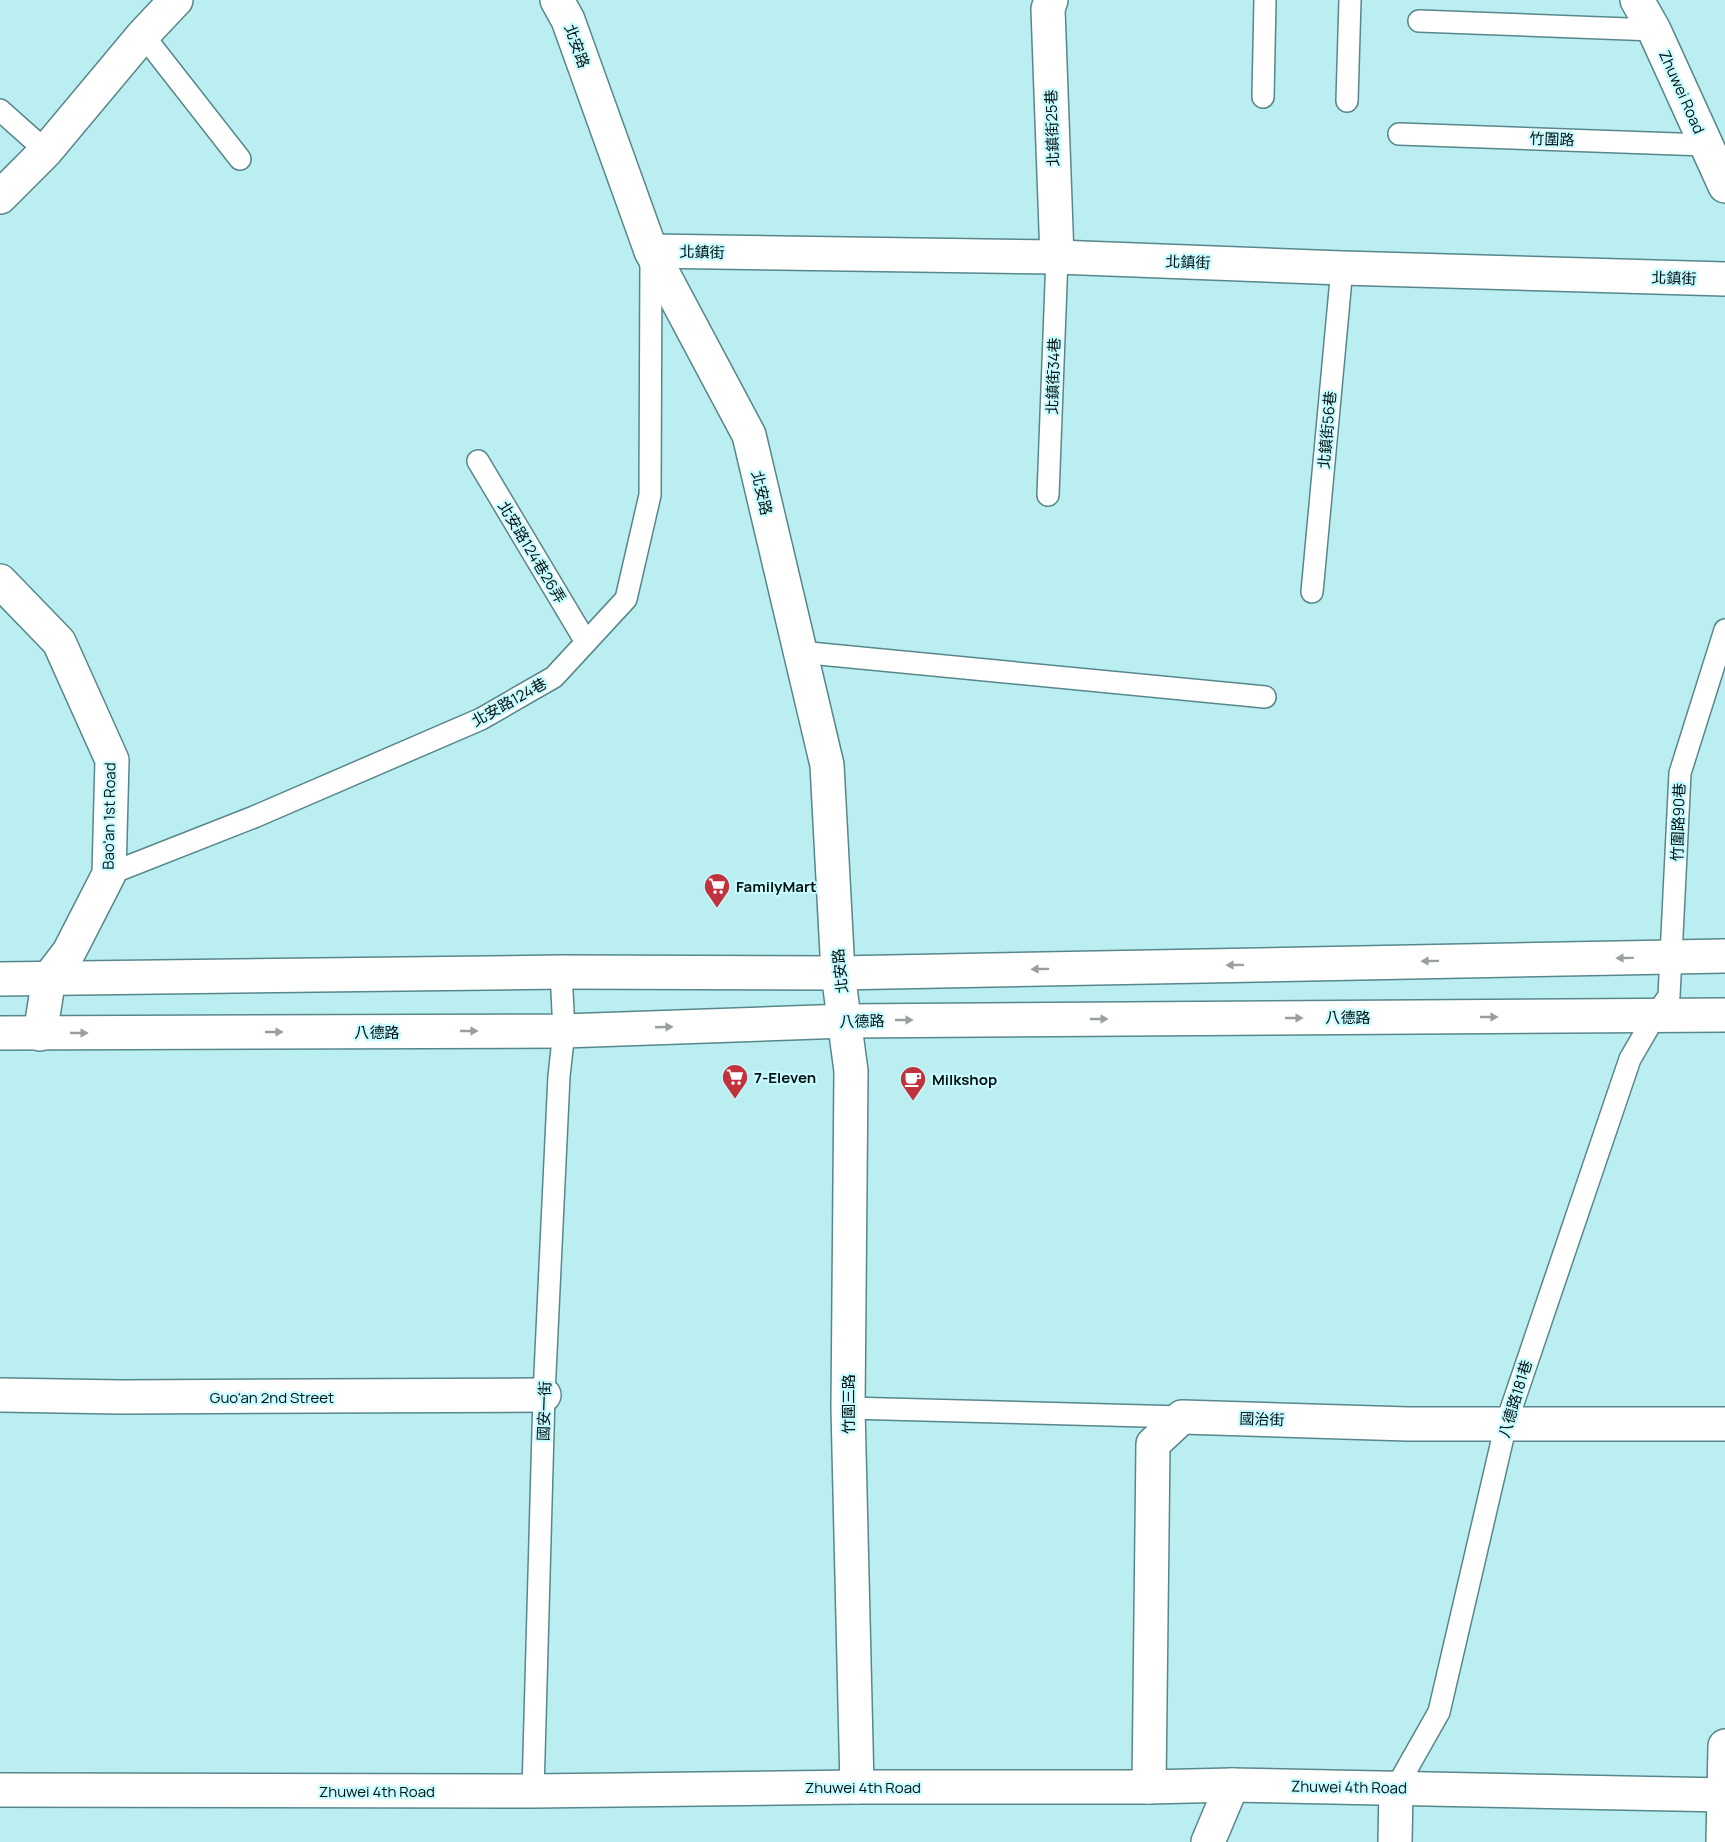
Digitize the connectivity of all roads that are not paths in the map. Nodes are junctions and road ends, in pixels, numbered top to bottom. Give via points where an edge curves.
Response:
1 (176, 0) edge
2 (1051, 0) edge
3 (1265, 0) edge
4 (1350, 0) edge
5 (1637, 0) edge
6 (570, 7) edge
7 (1419, 21) dead end
8 (1654, 30) junction
9 (142, 35) junction
10 (1263, 98) dead end
11 (1347, 101) dead end
12 (0, 110) edge
13 (1399, 134) dead end
14 (1705, 145) junction
15 (46, 151) junction
16 (240, 159) dead end
17 (1725, 186) edge
18 (0, 197) edge
19 (651, 251) junction
20 (1057, 257) junction
21 (1342, 268) junction
22 (1725, 279) edge
23 (478, 461) dead end
24 (1048, 495) dead end
25 (0, 581) edge
26 (1311, 592) dead end
27 (1725, 630) edge
28 (586, 642) junction
29 (799, 652) junction
30 (1265, 697) dead end
31 (109, 874) junction
32 (1725, 956) edge
33 (1672, 957) junction
34 (561, 972) junction
35 (838, 973) junction
36 (49, 978) junction
37 (0, 979) edge
38 (1725, 1015) edge
39 (1655, 1016) junction
40 (846, 1021) junction
41 (564, 1031) junction
42 (0, 1033) edge
43 (40, 1034) junction
44 (0, 1395) edge
45 (544, 1395) junction
46 (848, 1408) junction
47 (1182, 1417) junction
48 (1506, 1424) junction
49 (1725, 1424) edge
50 (1725, 1746) edge
51 (1232, 1785) junction
52 (857, 1787) junction
53 (1149, 1787) junction
54 (1396, 1788) junction
55 (0, 1790) edge
56 (533, 1791) junction
57 (1724, 1795) edge
58 (1208, 1842) edge
59 (1395, 1842) edge
60 (1723, 1842) edge

1 - 9 street
2 - 20 street, 北鎮街25巷 via 1048,9
3 - 10 lane
4 - 11 lane
5 - 8 street, Zhuwei Road
6 - 19 street, 北安路
7 - 8 lane
8 - 14 street, Zhuwei Road
9 - 15 street
9 - 16 lane
12 - 15 lane
13 - 14 lane, 竹圍路
14 - 17 street, Zhuwei Road
15 - 18 street
19 - 20 street, 北鎮街
19 - 28 lane, 北安路124巷 via 650,495 626,598
19 - 29 street, 北安路 via 749,435
20 - 21 street, 北鎮街
20 - 24 lane, 北鎮街34巷
21 - 22 street, 北鎮街
21 - 26 lane, 北鎮街56巷
23 - 28 lane, 北安路124巷26弄
25 - 31 street, Bao'an 1st Road via 59,642 112,760
27 - 33 lane, 竹圍路90巷 via 1680,772
28 - 31 lane, 北安路124巷 via 554,677 481,719 255,817
29 - 30 lane
29 - 35 street, 北安路 via 827,765
31 - 36 street, Bao'an 1st Road via 69,952
32 - 33 street
33 -> 35 street
33 - 39 lane, 竹圍路90巷 via 1669,996
34 - 35 street
34 - 36 street
34 - 41 lane, 國安一街
35 - 40 street, 北安路
36 - 37 street
36 - 43 street, Bao'an 1st Road
38 - 39 street, 八德路
40 -> 39 street, 八德路
39 - 48 lane, 八德路181巷 via 1630,1059
41 -> 40 street, 八德路
40 - 46 street, 竹圍三路 via 851,1071
43 -> 41 street, 八德路
41 - 45 lane, 國安一街
42 - 43 street, 八德路
44 - 45 street, Guo'an 2nd Street
45 - 56 lane, 國安一街
46 - 47 lane
46 - 52 street, 竹圍三路
47 - 48 street, 國治街
47 - 53 street via 1153,1444
48 - 49 street, 國治街
48 - 54 lane, 八德路181巷 via 1440,1712
50 - 57 street
51 - 53 street, Zhuwei 4th Road
51 - 54 street, Zhuwei 4th Road
51 - 58 street
52 - 53 street, Zhuwei 4th Road
52 - 56 street, Zhuwei 4th Road
54 - 57 street, Zhuwei 4th Road
54 - 59 street
55 - 56 street, Zhuwei 4th Road
57 - 60 street

